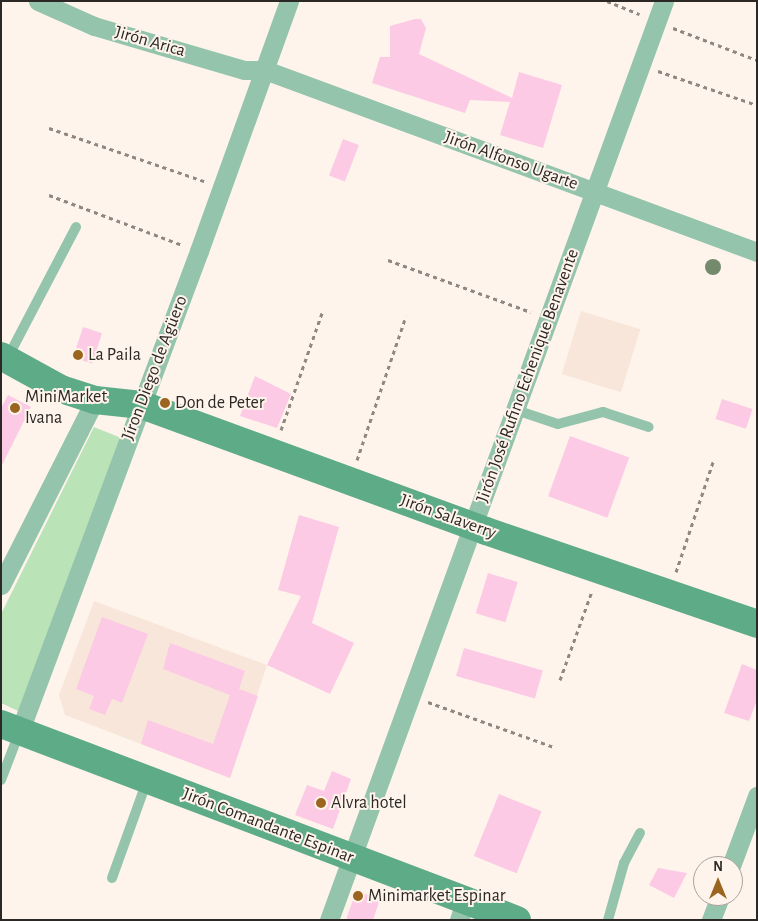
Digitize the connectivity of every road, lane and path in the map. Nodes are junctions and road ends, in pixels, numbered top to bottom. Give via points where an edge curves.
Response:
1 (38, 1) edge
2 (289, 1) edge
3 (607, 1) edge
4 (664, 1) edge
5 (657, 21) junction
6 (757, 60) edge
7 (642, 66) junction
8 (265, 70) junction
9 (757, 105) edge
10 (49, 128) dead end
11 (223, 187) junction
12 (596, 193) junction
13 (49, 195) dead end
14 (76, 227) dead end
15 (199, 251) junction
16 (757, 252) edge
17 (388, 260) dead end
18 (322, 313) dead end
19 (406, 316) dead end
20 (550, 319) junction
21 (4, 358) edge
22 (95, 400) junction
23 (142, 405) junction
24 (516, 410) junction
25 (649, 427) dead end
26 (273, 453) junction
27 (714, 459) dead end
28 (349, 481) junction
29 (473, 526) junction
30 (602, 571) junction
31 (1, 585) edge
32 (669, 594) junction
33 (757, 624) edge
34 (560, 680) dead end
35 (411, 696) junction
36 (10, 728) edge
37 (554, 747) dead end
38 (1, 780) edge
39 (147, 780) junction
40 (757, 796) edge
41 (640, 834) dead end
42 (735, 856) edge
43 (351, 858) junction
44 (112, 878) dead end
45 (716, 906) edge
46 (462, 910) edge
47 (329, 920) edge
48 (517, 920) edge
49 (608, 920) edge
50 (711, 920) edge

1 - 8 street, Jirón Arica via 94,26 244,70
2 - 8 street, Jíron Diego de Agüero
3 - 5 path
4 - 5 street, Jirón José Rufino Echenique Benavente
5 - 6 path
5 - 7 street, Jirón José Rufino Echenique Benavente
7 - 9 path
7 - 12 street, Jirón José Rufino Echenique Benavente
8 - 11 street, Jíron Diego de Agüero
8 - 12 street, Jirón Alfonso Ugarte
10 - 11 path
11 - 15 street, Jíron Diego de Agüero
12 - 16 street, Jirón Alfonso Ugarte
12 - 20 street, Jirón José Rufino Echenique Benavente
13 - 15 path
14 - 21 lane via 49,284
15 - 23 street, Jíron Diego de Agüero
17 - 20 path
18 - 26 path
19 - 28 path
20 - 24 street, Jirón José Rufino Echenique Benavente
21 - 22 main road, Jirón Salaverry via 61,389
22 - 23 main road, Jirón Salaverry
22 - 31 street
23 - 26 main road, Jirón Salaverry
23 - 36 street, Jíron Diego de Agüero
24 - 25 lane via 558,424 603,412
24 - 29 street, Jirón José Rufino Echenique Benavente
26 - 28 main road, Jirón Salaverry
27 - 32 path
28 - 29 main road, Jirón Salaverry
29 - 30 main road, Jirón Salaverry
29 - 35 street, Jirón José Rufino Echenique Benavente
30 - 32 main road, Jirón Salaverry
30 - 34 path
32 - 33 main road, Jirón Salaverry
35 - 37 path
35 - 43 street, Jirón José Rufino Echenique Benavente
36 - 38 lane
36 - 39 main road, Jirón Comandante Espinar
39 - 43 main road, Jirón Comandante Espinar
39 - 44 lane
40 - 42 street
41 - 49 lane via 624,863
43 - 46 main road, Jirón Comandante Espinar
43 - 47 street, Jirón José Rufino Echenique Benavente
45 - 50 street
46 - 48 main road, Jirón Comandante Espinar

